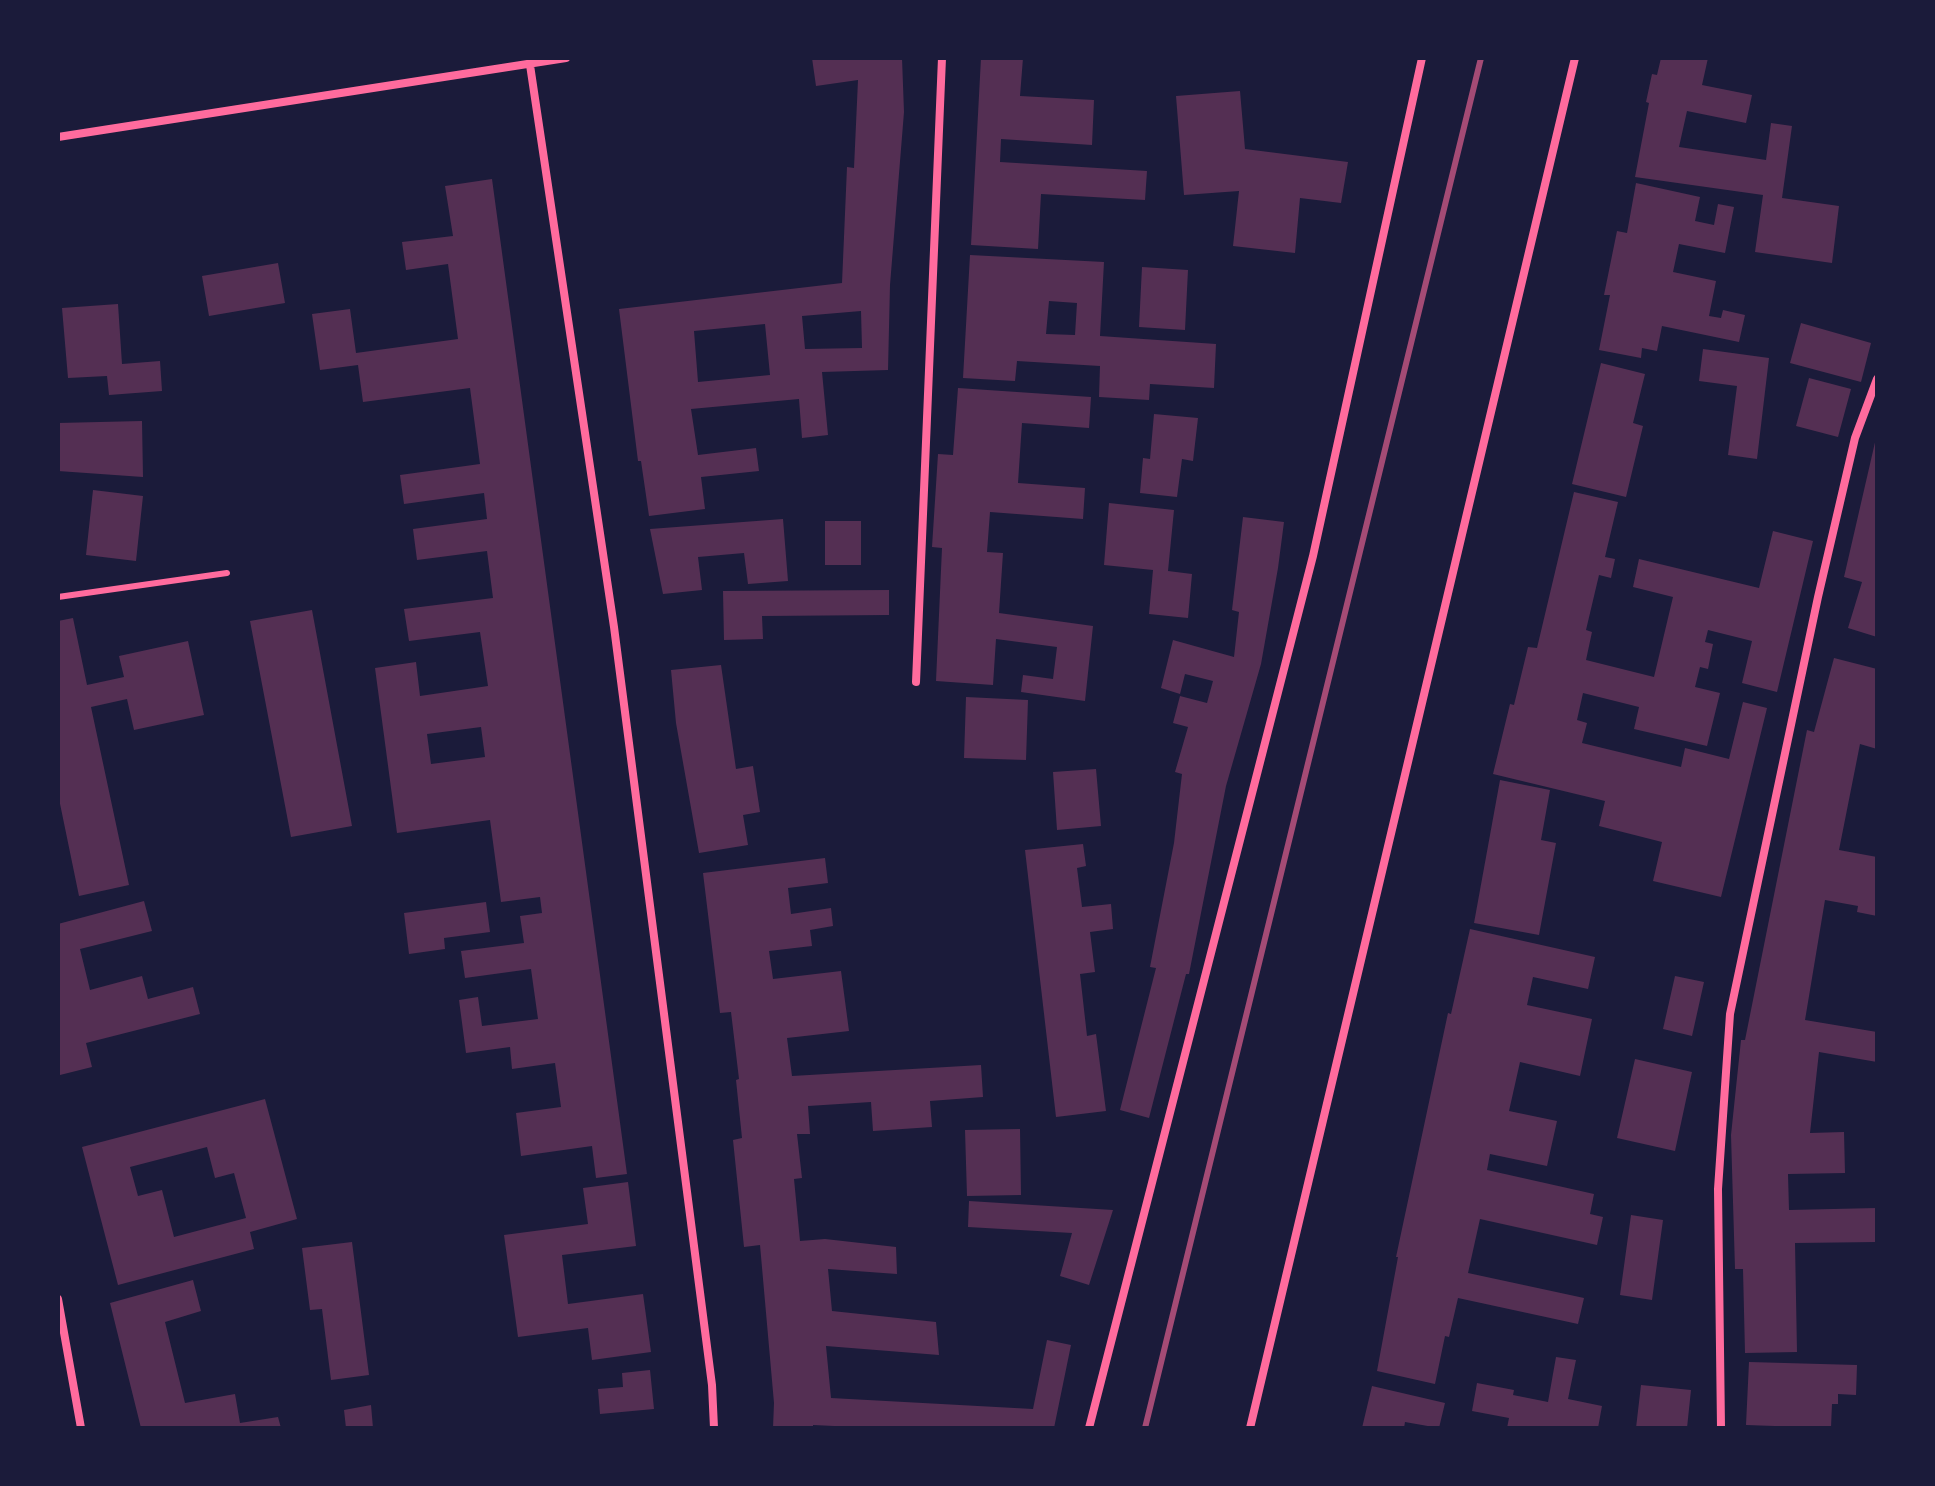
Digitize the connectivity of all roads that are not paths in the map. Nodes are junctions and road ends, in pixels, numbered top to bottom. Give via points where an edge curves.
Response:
1 (566, 58) edge
2 (942, 58) edge
3 (1422, 58) edge
4 (1575, 58) edge
5 (530, 65) junction
6 (58, 137) edge
7 (1877, 379) edge
8 (227, 573) dead end
9 (58, 597) edge
10 (916, 682) dead end
11 (58, 1299) edge
12 (81, 1428) edge
13 (714, 1428) edge
14 (1089, 1428) edge
15 (1250, 1428) edge
16 (1721, 1428) edge

1 - 5 street
2 - 10 street
3 - 14 street via 1313,556
4 - 15 street
5 - 6 street
5 - 13 street via 616,643
7 - 16 street via 1848,467 1730,1014 1718,1189
8 - 9 lane
11 - 12 street

